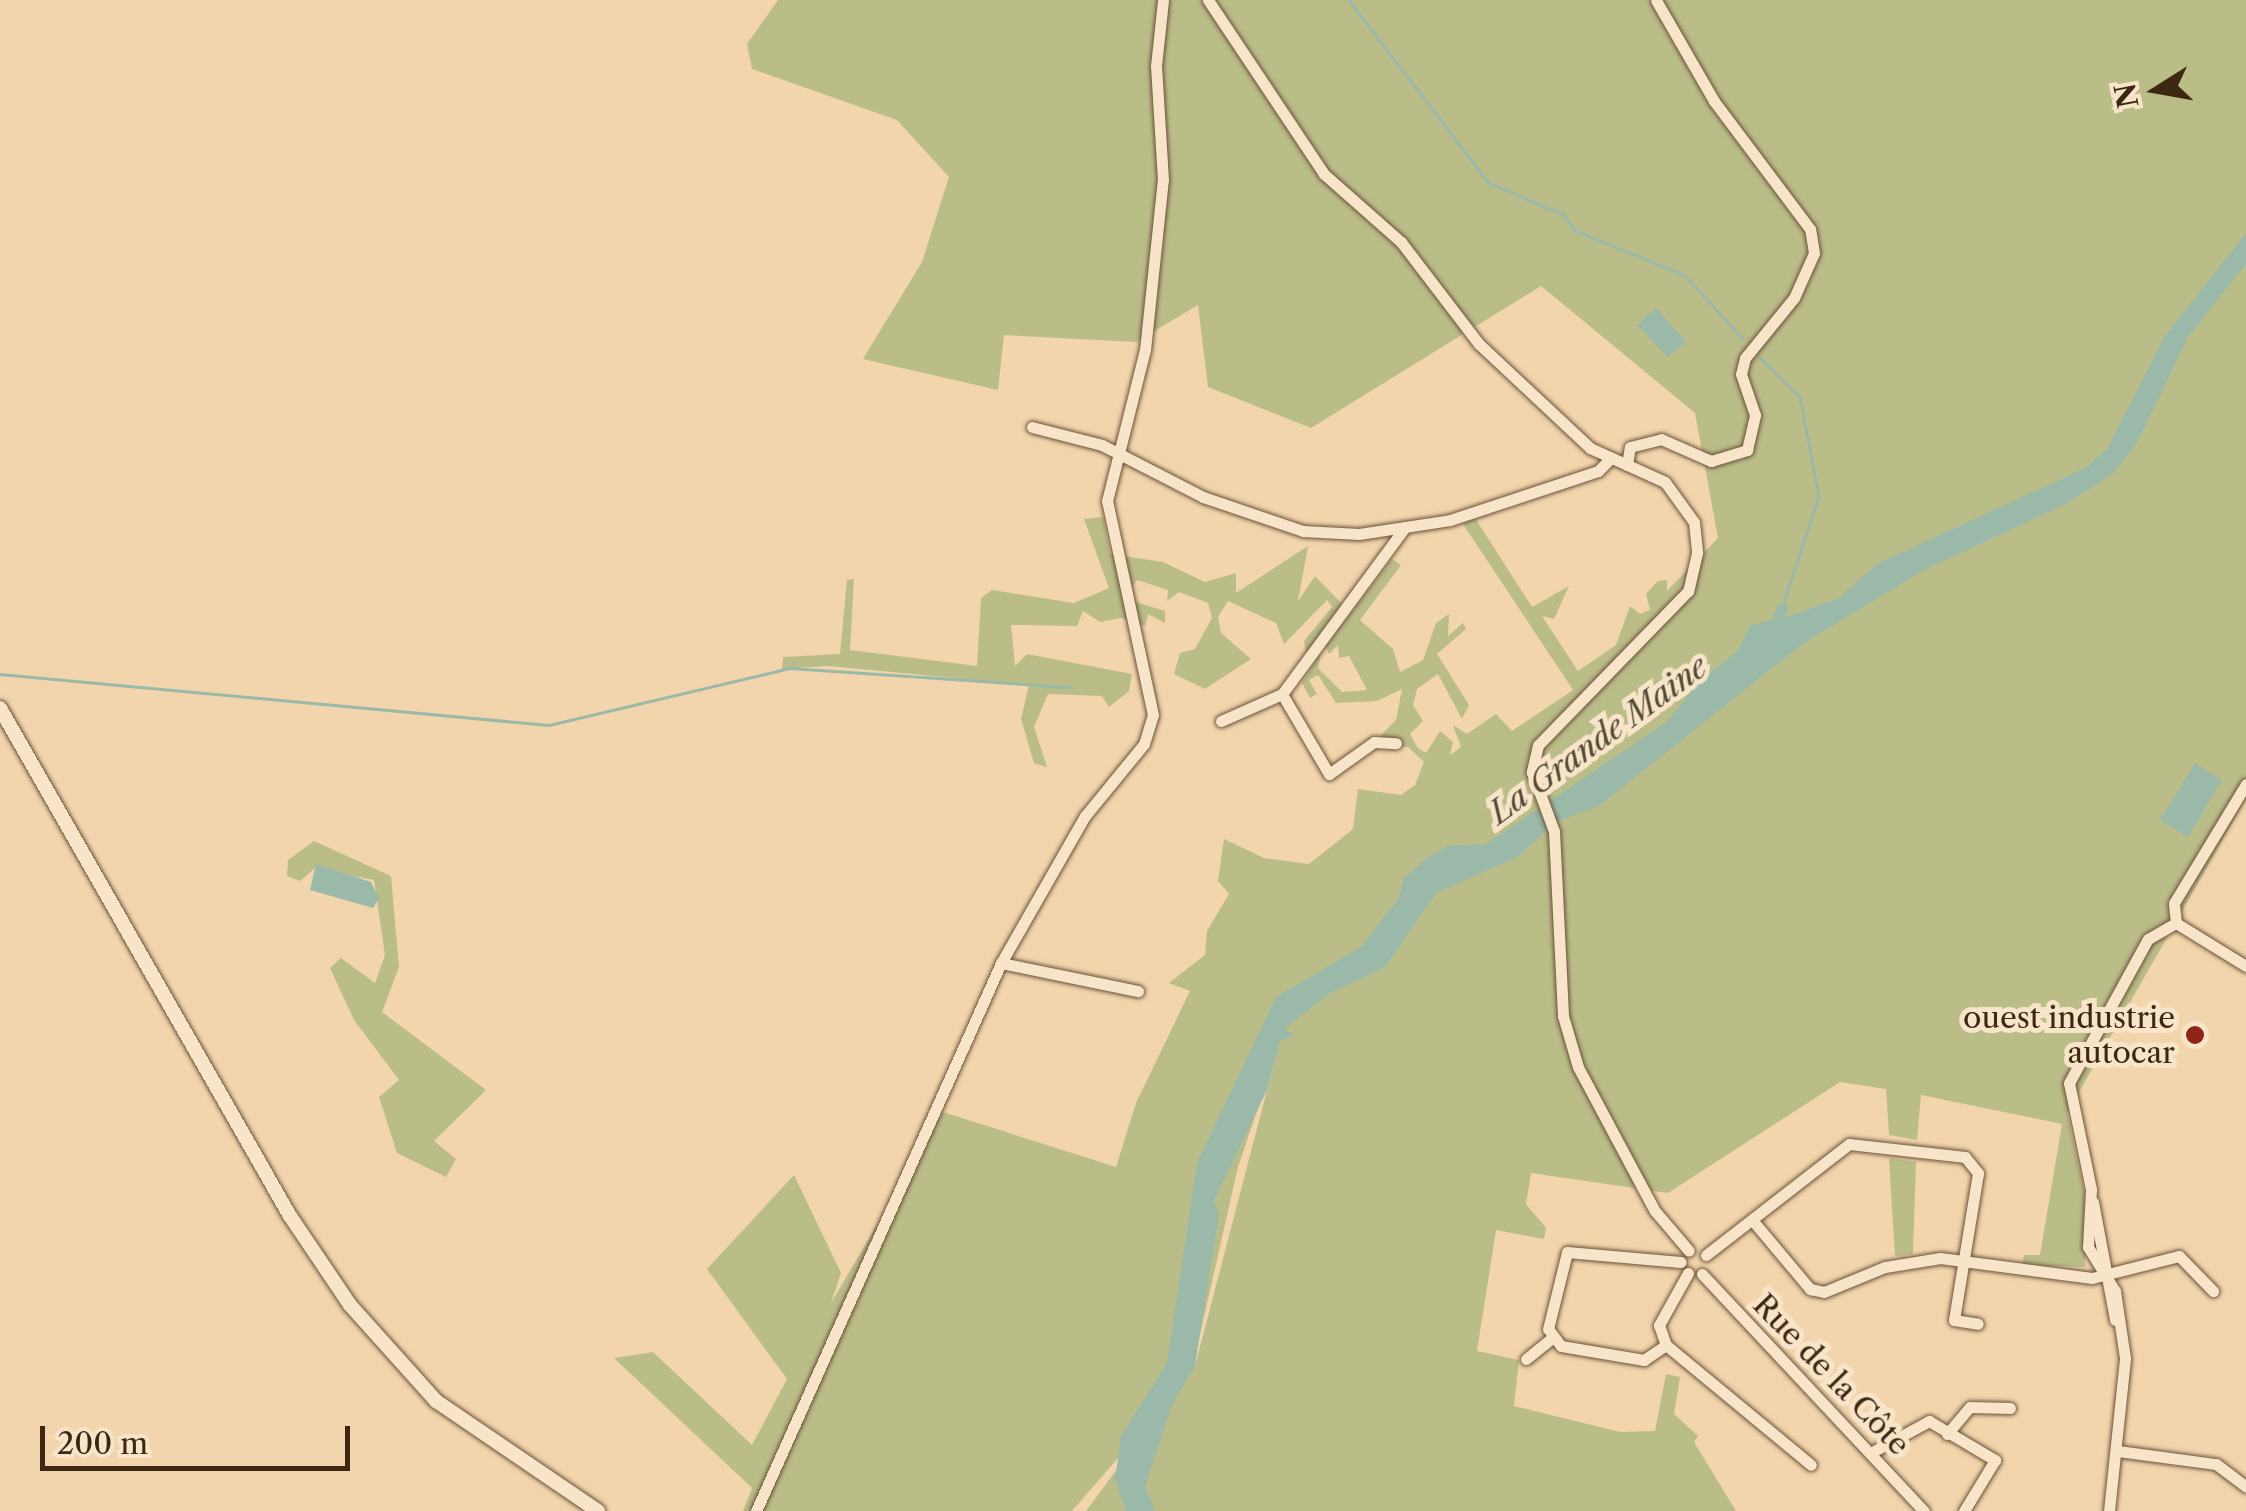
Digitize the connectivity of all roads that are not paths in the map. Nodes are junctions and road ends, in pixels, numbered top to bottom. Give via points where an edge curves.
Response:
1 (1163, 0) edge
2 (1208, 0) edge
3 (1656, 0) edge
4 (1032, 426) dead end
5 (1120, 452) junction
6 (1609, 460) junction
7 (1627, 465) junction
8 (1405, 526) junction
9 (1282, 694) junction
10 (0, 708) edge
11 (1221, 721) dead end
12 (1396, 743) dead end
13 (2246, 784) edge
14 (2176, 923) junction
15 (1000, 963) junction
16 (2246, 966) edge
17 (1138, 991) dead end
18 (1753, 1221) junction
19 (1706, 1255) junction
20 (1964, 1259) junction
21 (1686, 1262) junction
22 (2105, 1272) junction
23 (1702, 1274) junction
24 (2212, 1291) dead end
25 (1978, 1324) dead end
26 (1551, 1339) junction
27 (1666, 1345) junction
28 (1526, 1359) dead end
29 (2010, 1408) dead end
30 (1947, 1434) junction
31 (2118, 1451) junction
32 (1874, 1452) junction
33 (1811, 1465) dead end
34 (2246, 1487) edge
35 (598, 1511) edge
36 (756, 1511) edge
37 (1924, 1511) edge
38 (1964, 1511) edge
39 (2109, 1511) edge

1 - 5 street via 1156,66 1163,180 1145,350
2 - 6 street via 1324,174 1401,242 1478,344
3 - 7 street via 1714,101 1810,229 1814,253 1794,298 1745,358 1742,374 1755,415 1747,450 1711,461 1661,439 1630,447
4 - 5 street
5 - 8 street via 1203,497 1290,528 1359,534
5 - 15 street via 1109,522 1153,715 1144,744 1085,816
6 - 7 street
6 - 8 street via 1598,471 1450,520
7 - 21 street via 1683,500 1694,522 1694,575 1675,610 1538,745 1536,797 1554,832 1563,1016 1578,1067
8 - 9 street
9 - 11 street
9 - 12 street via 1329,774 1374,742
10 - 35 street via 290,1216 371,1334 436,1400
13 - 14 street via 2174,903
14 - 16 street
14 - 22 street via 2148,939 2071,1071 2092,1198 2088,1247
15 - 17 street
15 - 36 street
18 - 19 street
18 - 20 street via 1810,1289 1824,1292 1885,1267
18 - 20 street via 1849,1144 1965,1158 1978,1173
19 - 21 street
19 - 23 street
20 - 22 street via 2076,1278
20 - 25 street via 1954,1320
21 - 23 street
21 - 26 street via 1567,1252
21 - 27 street via 1658,1325
22 - 24 street via 2178,1256
22 - 31 street via 2125,1358
23 - 32 street, Rue de la Côte
26 - 27 street via 1644,1360
26 - 28 street
27 - 33 street
29 - 30 street via 1970,1408
30 - 32 street via 1929,1420
30 - 38 street via 1994,1460
31 - 34 street via 2216,1464
31 - 39 street
32 - 37 street, Rue de la Côte

